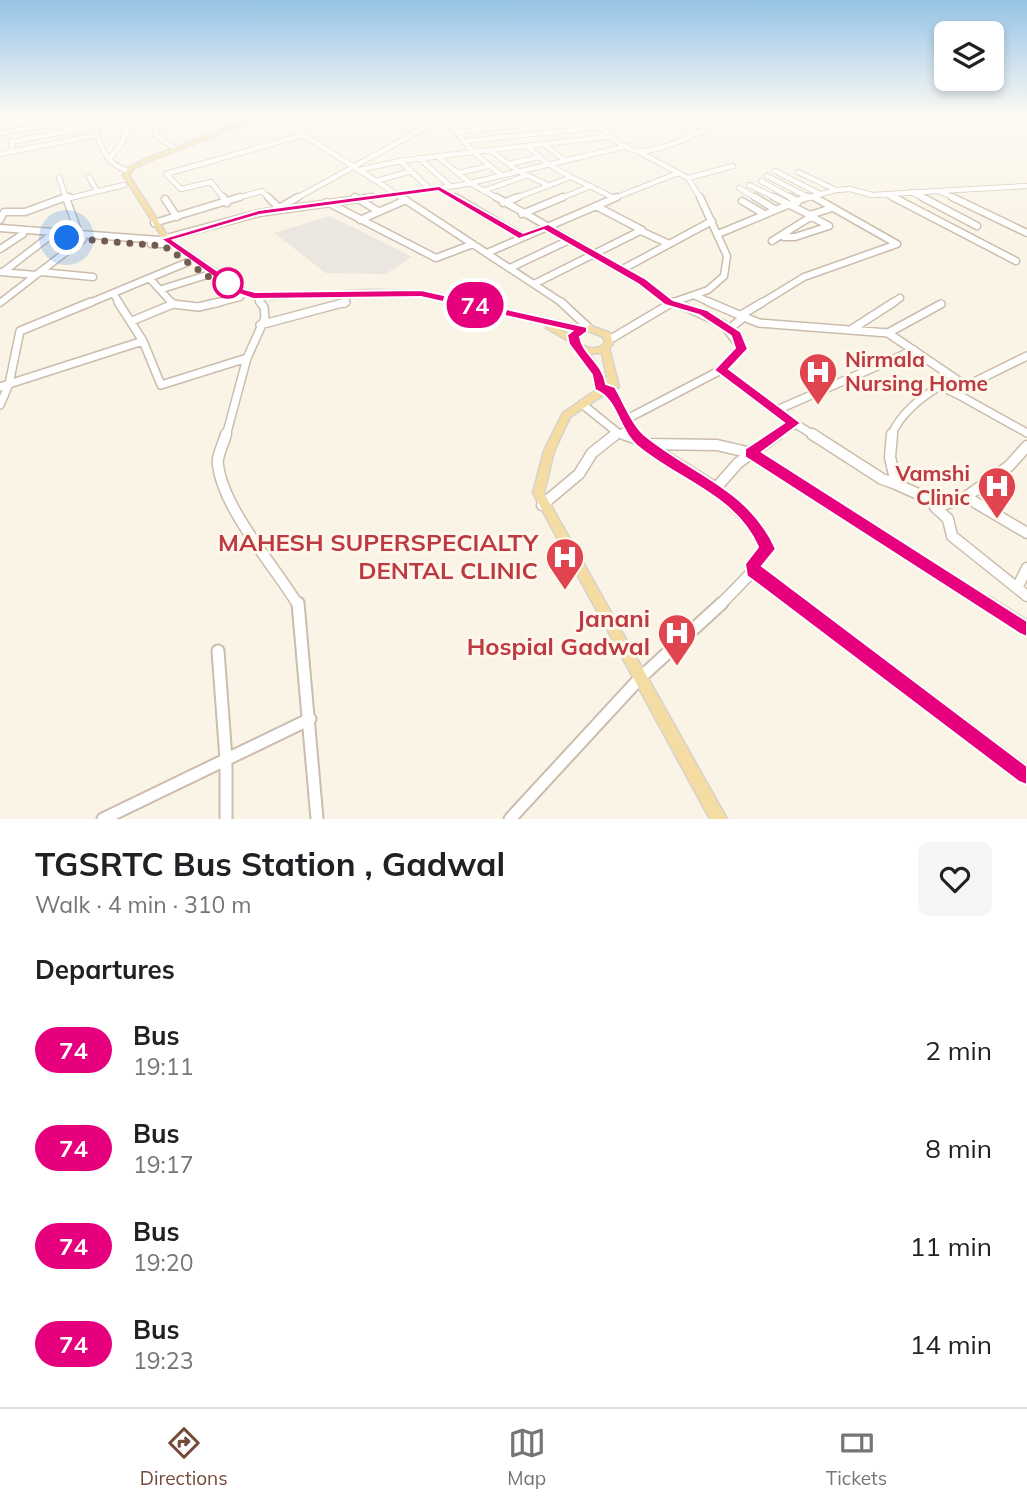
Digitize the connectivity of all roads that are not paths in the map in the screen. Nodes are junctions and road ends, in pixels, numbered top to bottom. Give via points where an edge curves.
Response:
1 (104, 154) edge
2 (113, 154) edge
3 (159, 154) edge
4 (165, 154) edge
5 (235, 154) edge
6 (334, 154) edge
7 (382, 154) edge
8 (453, 154) edge
9 (476, 154) edge
10 (496, 154) edge
11 (516, 154) edge
12 (537, 154) edge
13 (557, 154) edge
14 (592, 154) edge
15 (643, 154) edge
16 (437, 156) junction
17 (539, 157) junction
18 (110, 158) junction
19 (419, 158) junction
20 (524, 160) junction
21 (564, 160) junction
22 (400, 161) junction
23 (509, 164) junction
24 (548, 164) junction
25 (489, 166) junction
26 (733, 166) dead end
27 (357, 169) junction
28 (125, 171) junction
29 (518, 171) junction
30 (775, 171) dead end
31 (411, 172) junction
32 (798, 172) dead end
33 (458, 173) junction
34 (678, 173) junction
35 (501, 174) junction
36 (527, 175) junction
37 (767, 176) dead end
38 (59, 177) dead end
39 (89, 177) dead end
40 (570, 177) junction
41 (688, 178) junction
42 (376, 181) junction
43 (761, 181) dead end
44 (470, 183) junction
45 (124, 185) junction
46 (548, 185) junction
47 (749, 185) dead end
48 (450, 186) junction
49 (591, 186) junction
50 (1027, 187) edge
51 (439, 188) junction
52 (739, 188) dead end
53 (431, 190) junction
54 (836, 190) junction
55 (97, 191) junction
56 (483, 191) junction
57 (910, 191) junction
58 (939, 191) junction
59 (820, 194) junction
60 (886, 194) junction
61 (399, 196) junction
62 (354, 197) junction
63 (810, 197) junction
64 (66, 198) junction
65 (614, 198) junction
66 (165, 200) dead end
67 (406, 200) junction
68 (742, 201) dead end
69 (230, 202) junction
70 (327, 202) junction
71 (798, 202) junction
72 (503, 203) junction
73 (787, 205) junction
74 (596, 206) junction
75 (832, 208) junction
76 (280, 209) junction
77 (776, 210) junction
78 (378, 211) junction
79 (522, 214) junction
80 (764, 214) junction
81 (177, 216) junction
82 (245, 216) junction
83 (811, 216) junction
84 (0, 220) edge
85 (360, 220) junction
86 (712, 221) junction
87 (154, 223) junction
88 (546, 226) junction
89 (977, 226) dead end
90 (77, 228) dead end
91 (0, 230) edge
92 (641, 231) junction
93 (1027, 233) edge
94 (23, 234) junction
95 (718, 234) junction
96 (50, 236) junction
97 (523, 237) junction
98 (784, 237) junction
99 (83, 239) junction
100 (567, 241) junction
101 (772, 241) dead end
102 (165, 242) junction
103 (472, 244) junction
104 (669, 244) junction
105 (0, 249) edge
106 (487, 253) junction
107 (591, 255) junction
108 (1016, 261) dead end
109 (188, 262) junction
110 (510, 268) junction
111 (621, 270) junction
112 (1, 273) edge
113 (36, 275) junction
114 (207, 275) junction
115 (93, 277) dead end
116 (150, 279) junction
117 (534, 284) junction
118 (162, 289) junction
119 (113, 293) junction
120 (694, 295) junction
121 (346, 296) junction
122 (240, 297) junction
123 (900, 298) dead end
124 (259, 301) junction
125 (671, 302) junction
126 (0, 303) edge
127 (173, 303) junction
128 (941, 304) dead end
129 (743, 316) junction
130 (132, 321) junction
131 (260, 325) junction
132 (629, 328) junction
133 (586, 329) junction
134 (729, 329) junction
135 (852, 329) junction
136 (603, 332) junction
137 (888, 333) junction
138 (573, 340) junction
139 (143, 341) junction
140 (607, 344) junction
141 (579, 348) junction
142 (914, 350) junction
143 (1027, 356) edge
144 (247, 358) junction
145 (721, 370) junction
146 (9, 384) junction
147 (606, 386) junction
148 (966, 386) junction
149 (0, 387) edge
150 (957, 394) junction
151 (582, 404) junction
152 (0, 405) edge
153 (777, 410) junction
154 (625, 421) junction
155 (794, 423) junction
156 (618, 433) junction
157 (1027, 433) edge
158 (643, 442) junction
159 (1027, 446) edge
160 (751, 453) junction
161 (896, 484) junction
162 (716, 488) junction
163 (966, 497) junction
164 (542, 505) junction
165 (935, 507) junction
166 (1027, 533) edge
167 (1027, 568) edge
168 (754, 570) junction
169 (1017, 588) junction
170 (1027, 596) edge
171 (1027, 628) edge
172 (218, 651) dead end
173 (640, 678) junction
174 (310, 719) junction
175 (226, 759) junction
176 (1027, 774) edge
177 (103, 819) edge
178 (226, 819) edge
179 (317, 819) edge
180 (510, 819) edge
181 (719, 819) edge

1 - 18 street
2 - 18 street
3 - 28 main road
4 - 28 main road
5 - 69 street via 166,174 181,189 211,182
6 - 27 street
7 - 27 street
8 - 16 street
9 - 25 street
10 - 23 street
11 - 20 street
12 - 17 street
13 - 21 street
14 - 21 street
15 - 34 street
16 - 19 street
16 - 33 street
17 - 20 street
17 - 24 street
18 - 28 street
19 - 22 street
19 - 48 street
20 - 23 street
21 - 24 street
22 - 27 street
22 - 31 street
23 - 29 street
24 - 29 street
24 - 40 street
25 - 33 street
25 - 35 street
26 - 41 street
27 - 42 street
27 - 76 street
28 - 45 main road
28 - 87 main road
29 - 35 street
29 - 36 street
30 - 59 street
31 - 42 street
31 - 53 street
32 - 54 street
33 - 44 street
34 - 41 street
34 - 65 street
35 - 44 street
36 - 46 street
36 - 56 street
37 - 63 street
38 - 64 street
39 - 55 street
40 - 46 street
40 - 49 street
41 - 86 street
42 - 61 street
43 - 71 street
44 - 48 street
44 - 56 street
45 - 55 street
45 - 102 main road
46 - 72 street
47 - 73 street
48 - 51 street
49 - 65 street
49 - 79 street
50 - 58 street
51 - 53 street
51 - 97 street
52 - 77 street
53 - 61 street
54 - 59 street
54 - 60 street
55 - 64 street
56 - 72 street
57 - 58 street
57 - 60 street
57 - 89 street
58 - 93 street
59 - 63 street
60 - 108 street
61 - 62 street
61 - 67 street
62 - 70 street
62 - 78 street
63 - 71 street
63 - 75 street
64 - 84 street via 25,212 4,212
64 - 90 street
65 - 74 street
66 - 81 street
67 - 78 street
67 - 103 street
68 - 80 street
69 - 76 street via 262,191
69 - 81 street
69 - 82 street
70 - 76 street
70 - 85 street
71 - 73 street
72 - 79 street
73 - 77 street
73 - 83 street
74 - 88 street
74 - 92 street
75 - 83 street
75 - 129 street via 897,244 804,276
76 - 82 street
77 - 80 street
78 - 85 street
79 - 88 street
80 - 95 street
81 - 87 street
82 - 102 street
83 - 98 street
83 - 98 street via 829,226
85 - 103 street via 436,258
86 - 95 street
86 - 104 street
87 - 102 main road
88 - 97 street
88 - 100 street
91 - 94 street
91 - 102 street
92 - 104 street
92 - 107 street
94 - 96 street
94 - 105 street
95 - 120 street via 727,256 724,276
96 - 99 street
96 - 112 street
97 - 106 street
98 - 101 street
99 - 102 street
99 - 113 street
100 - 107 street
100 - 110 street
102 - 109 main road
102 - 133 main road via 253,296 421,293
103 - 106 street
104 - 111 street
106 - 110 street
107 - 111 street
107 - 117 street
109 - 114 main road
109 - 116 street
110 - 117 street
111 - 125 street
112 - 113 street
113 - 115 street via 42,271
113 - 126 street
114 - 118 street
114 - 122 main road
116 - 118 street
116 - 119 street
117 - 133 street via 573,311
118 - 127 street
119 - 130 street
119 - 146 street via 20,331
120 - 125 street
120 - 129 street
121 - 124 main road
121 - 131 street via 346,303
121 - 138 main road via 438,300 549,328
122 - 124 main road
122 - 127 street via 198,307
123 - 135 street
124 - 131 street via 265,318
125 - 132 street
125 - 134 street via 703,313
127 - 130 street
128 - 137 street
129 - 134 street
129 - 135 street via 759,323
130 - 139 street
131 - 144 street
132 - 136 street
132 - 140 street
133 - 136 main road
133 - 138 main road via 577,332
134 - 145 street via 737,334 742,349
135 - 137 street
136 - 140 main road
137 - 142 street
138 - 141 main road
139 - 144 street via 161,385
139 - 146 street
140 - 141 main road via 593,352
140 - 147 main road
141 - 147 main road
142 - 148 street
142 - 153 street
143 - 148 street
144 - 174 street via 217,464 231,500 264,558 298,604
145 - 153 street
145 - 154 street
146 - 149 street
146 - 152 street
147 - 151 main road
147 - 154 street
148 - 150 street
150 - 157 street
150 - 161 street via 940,386 931,390 892,433 889,461
151 - 156 street
151 - 164 main road via 566,415 549,452 537,493
153 - 155 street
154 - 158 street
155 - 160 street
155 - 161 street
156 - 158 street
156 - 164 street
158 - 160 street via 717,445
158 - 162 street
159 - 163 street via 1009,466
160 - 162 street
160 - 171 street
161 - 165 street via 940,504
162 - 168 street via 759,530 767,549 753,564
163 - 165 street
163 - 166 street
164 - 173 main road
165 - 169 street via 948,519 952,537
167 - 169 street
168 - 173 street
168 - 176 street
169 - 170 street
172 - 175 street
173 - 180 street
173 - 181 main road
174 - 175 street
174 - 179 street
175 - 177 street
175 - 178 street

